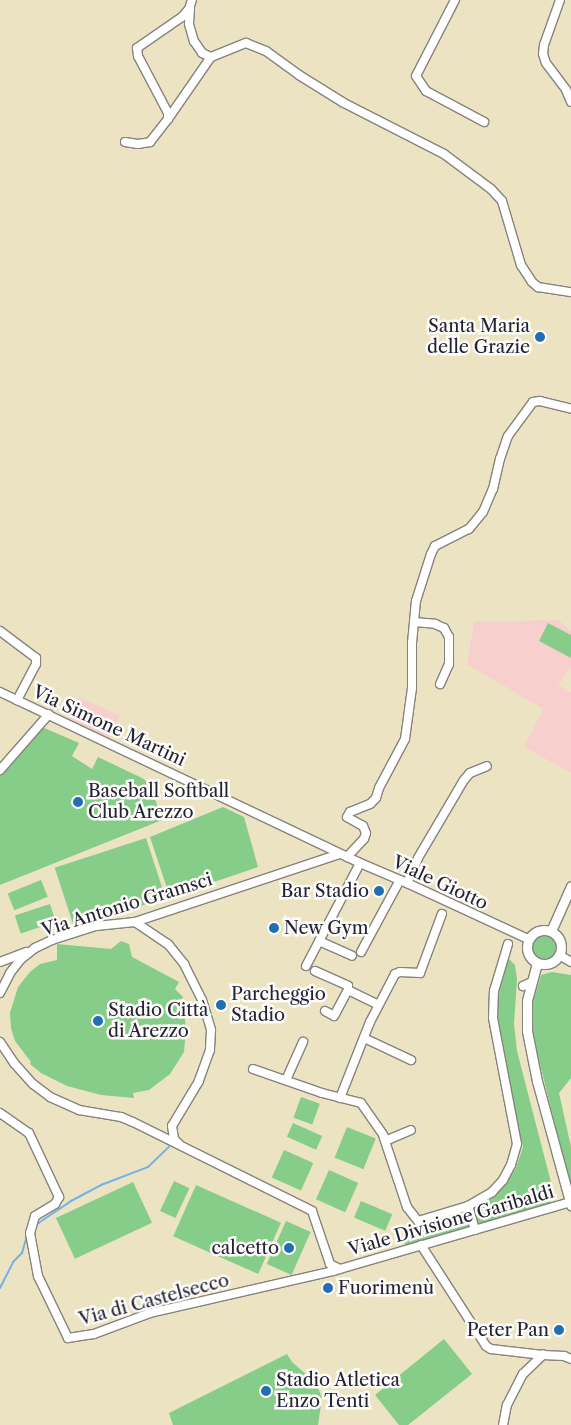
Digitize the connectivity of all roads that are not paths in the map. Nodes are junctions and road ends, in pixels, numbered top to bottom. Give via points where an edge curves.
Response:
1 (455, 0) edge
2 (560, 0) edge
3 (192, 3) edge
4 (211, 57) junction
5 (571, 102) edge
6 (168, 119) junction
7 (484, 122) dead end
8 (125, 142) dead end
9 (571, 292) edge
10 (571, 409) edge
11 (414, 622) junction
12 (0, 631) edge
13 (440, 684) dead end
14 (0, 692) edge
15 (16, 700) junction
16 (49, 714) junction
17 (486, 766) dead end
18 (0, 770) edge
19 (343, 856) junction
20 (360, 864) junction
21 (403, 881) junction
22 (571, 886) edge
23 (442, 914) dead end
24 (135, 922) junction
25 (551, 931) junction
26 (528, 939) junction
27 (319, 940) junction
28 (508, 944) dead end
29 (34, 948) junction
30 (361, 952) dead end
31 (559, 955) junction
32 (352, 956) dead end
33 (0, 962) edge
34 (571, 962) edge
35 (537, 963) junction
36 (306, 966) dead end
37 (315, 971) dead end
38 (532, 982) junction
39 (522, 986) dead end
40 (348, 990) junction
41 (0, 993) edge
42 (379, 1005) junction
43 (325, 1012) dead end
44 (364, 1038) junction
45 (0, 1042) edge
46 (303, 1042) dead end
47 (411, 1060) dead end
48 (253, 1069) dead end
49 (286, 1080) junction
50 (340, 1098) junction
51 (0, 1113) edge
52 (410, 1130) dead end
53 (385, 1142) junction
54 (183, 1147) junction
55 (571, 1203) edge
56 (468, 1206) junction
57 (475, 1230) junction
58 (421, 1245) junction
59 (334, 1268) junction
60 (543, 1354) junction
61 (571, 1359) edge
62 (503, 1425) edge

1 - 7 street via 416,76 426,90
2 - 5 street via 543,54
3 - 4 street via 189,24 194,41 202,53
3 - 6 street via 182,17 137,48
4 - 6 street
4 - 9 street via 246,44 266,50 298,75 344,103 444,154 502,200 521,265 532,282 538,287
6 - 8 street via 150,142
10 - 11 street via 533,402 518,420 508,436 483,512 469,529 435,546 416,601
11 - 13 street via 435,624 444,628 450,637 449,664
11 - 19 street via 412,688 405,739 376,798 350,812 347,817 363,826 366,833 364,840
12 - 15 street via 36,658 36,664
14 - 15 street, Via Simone Martini
15 - 16 street, Via Simone Martini
16 - 18 street
16 - 19 street, Via Simone Martini
17 - 21 street via 470,773 464,780
19 - 20 street, Viale Giotto
19 - 24 street, Via Antonio Gramsci
20 - 21 street, Viale Giotto
20 - 27 street
21 - 26 street, Viale Giotto
21 - 30 street
22 - 25 main road
23 - 42 street via 420,973 395,974
24 - 29 street, Via Antonio Gramsci via 96,926
24 - 54 street via 168,944 184,964 198,988 211,1030 210,1050 199,1081 172,1126 174,1138
25 - 26 main road via 540,930
25 - 31 main road via 560,942
26 - 35 main road via 527,950
27 - 32 street
27 - 36 street
28 - 56 street via 494,991 492,1018 516,1144 503,1180 492,1192
29 - 33 street
29 - 41 street, Via Antonio Gramsci via 10,973
31 - 34 street
31 - 35 main road via 552,962
35 - 38 main road
37 - 40 street via 348,986
38 - 39 street
38 - 55 main road via 527,1001 528,1031 537,1080
40 - 42 street
40 - 43 street via 334,1016
42 - 44 street
44 - 47 street
44 - 50 street
45 - 54 street, Viale Divisione Garibaldi via 33,1084 50,1097 79,1110 122,1117
46 - 49 street
48 - 49 street
49 - 50 street
50 - 53 street via 361,1103 376,1122
51 - 59 street, Via di Castelsecco via 29,1133 59,1197 55,1204 35,1216 30,1233 38,1276 68,1338 94,1334 150,1313 322,1274
52 - 53 street
53 - 56 street via 407,1207 418,1221
54 - 59 street, Viale Divisione Garibaldi via 312,1210
55 - 57 street, Viale Divisione Garibaldi
56 - 57 street
57 - 58 street, Viale Divisione Garibaldi
58 - 59 street, Viale Divisione Garibaldi
58 - 60 street via 483,1342 491,1349
60 - 61 street
60 - 62 street via 523,1374 507,1405

